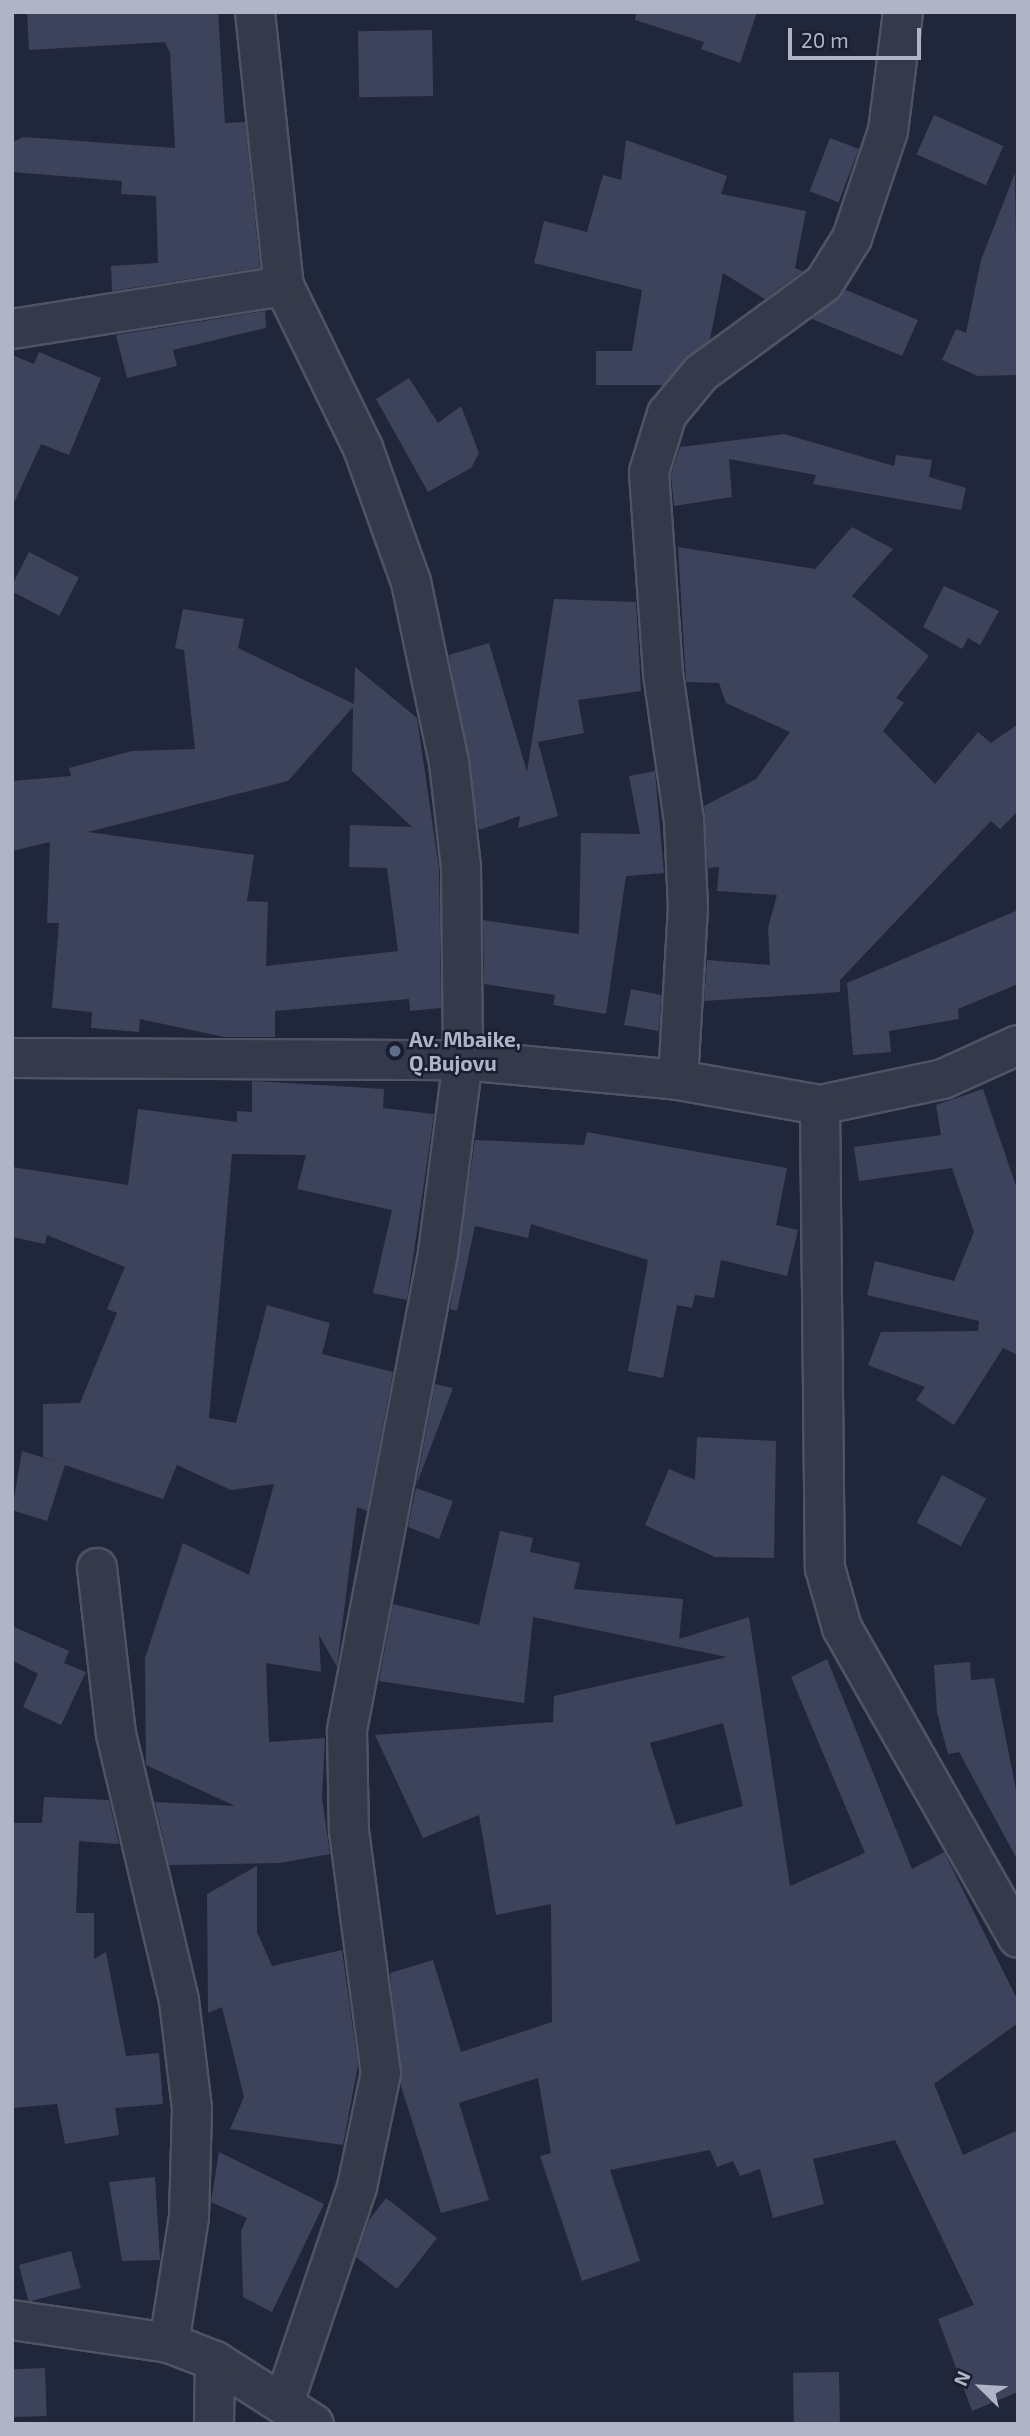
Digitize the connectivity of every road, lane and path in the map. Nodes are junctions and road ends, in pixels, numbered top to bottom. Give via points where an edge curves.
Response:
1 (255, 12) edge
2 (903, 12) edge
3 (284, 286) junction
4 (12, 329) edge
5 (1018, 1045) edge
6 (12, 1058) edge
7 (463, 1060) junction
8 (678, 1080) junction
9 (820, 1105) junction
10 (97, 1568) dead end
11 (1018, 1938) edge
12 (13, 2315) edge
13 (169, 2343) junction
14 (215, 2361) junction
15 (299, 2413) edge
16 (214, 2424) edge

1 - 3 street
2 - 8 street via 888,131 852,238 824,283 701,373 667,414 649,472 663,674 684,821 688,908
3 - 4 street
3 - 7 street via 363,448 411,582 449,762 461,867
5 - 9 street via 943,1079
6 - 7 street
7 - 8 street
7 - 15 street via 439,1253 347,1731 349,1831 381,2073
8 - 9 street
9 - 11 street via 825,1568 842,1628
10 - 13 street via 116,1734 179,2001 192,2109 189,2217
12 - 13 street
13 - 14 street
14 - 15 street
14 - 16 street

